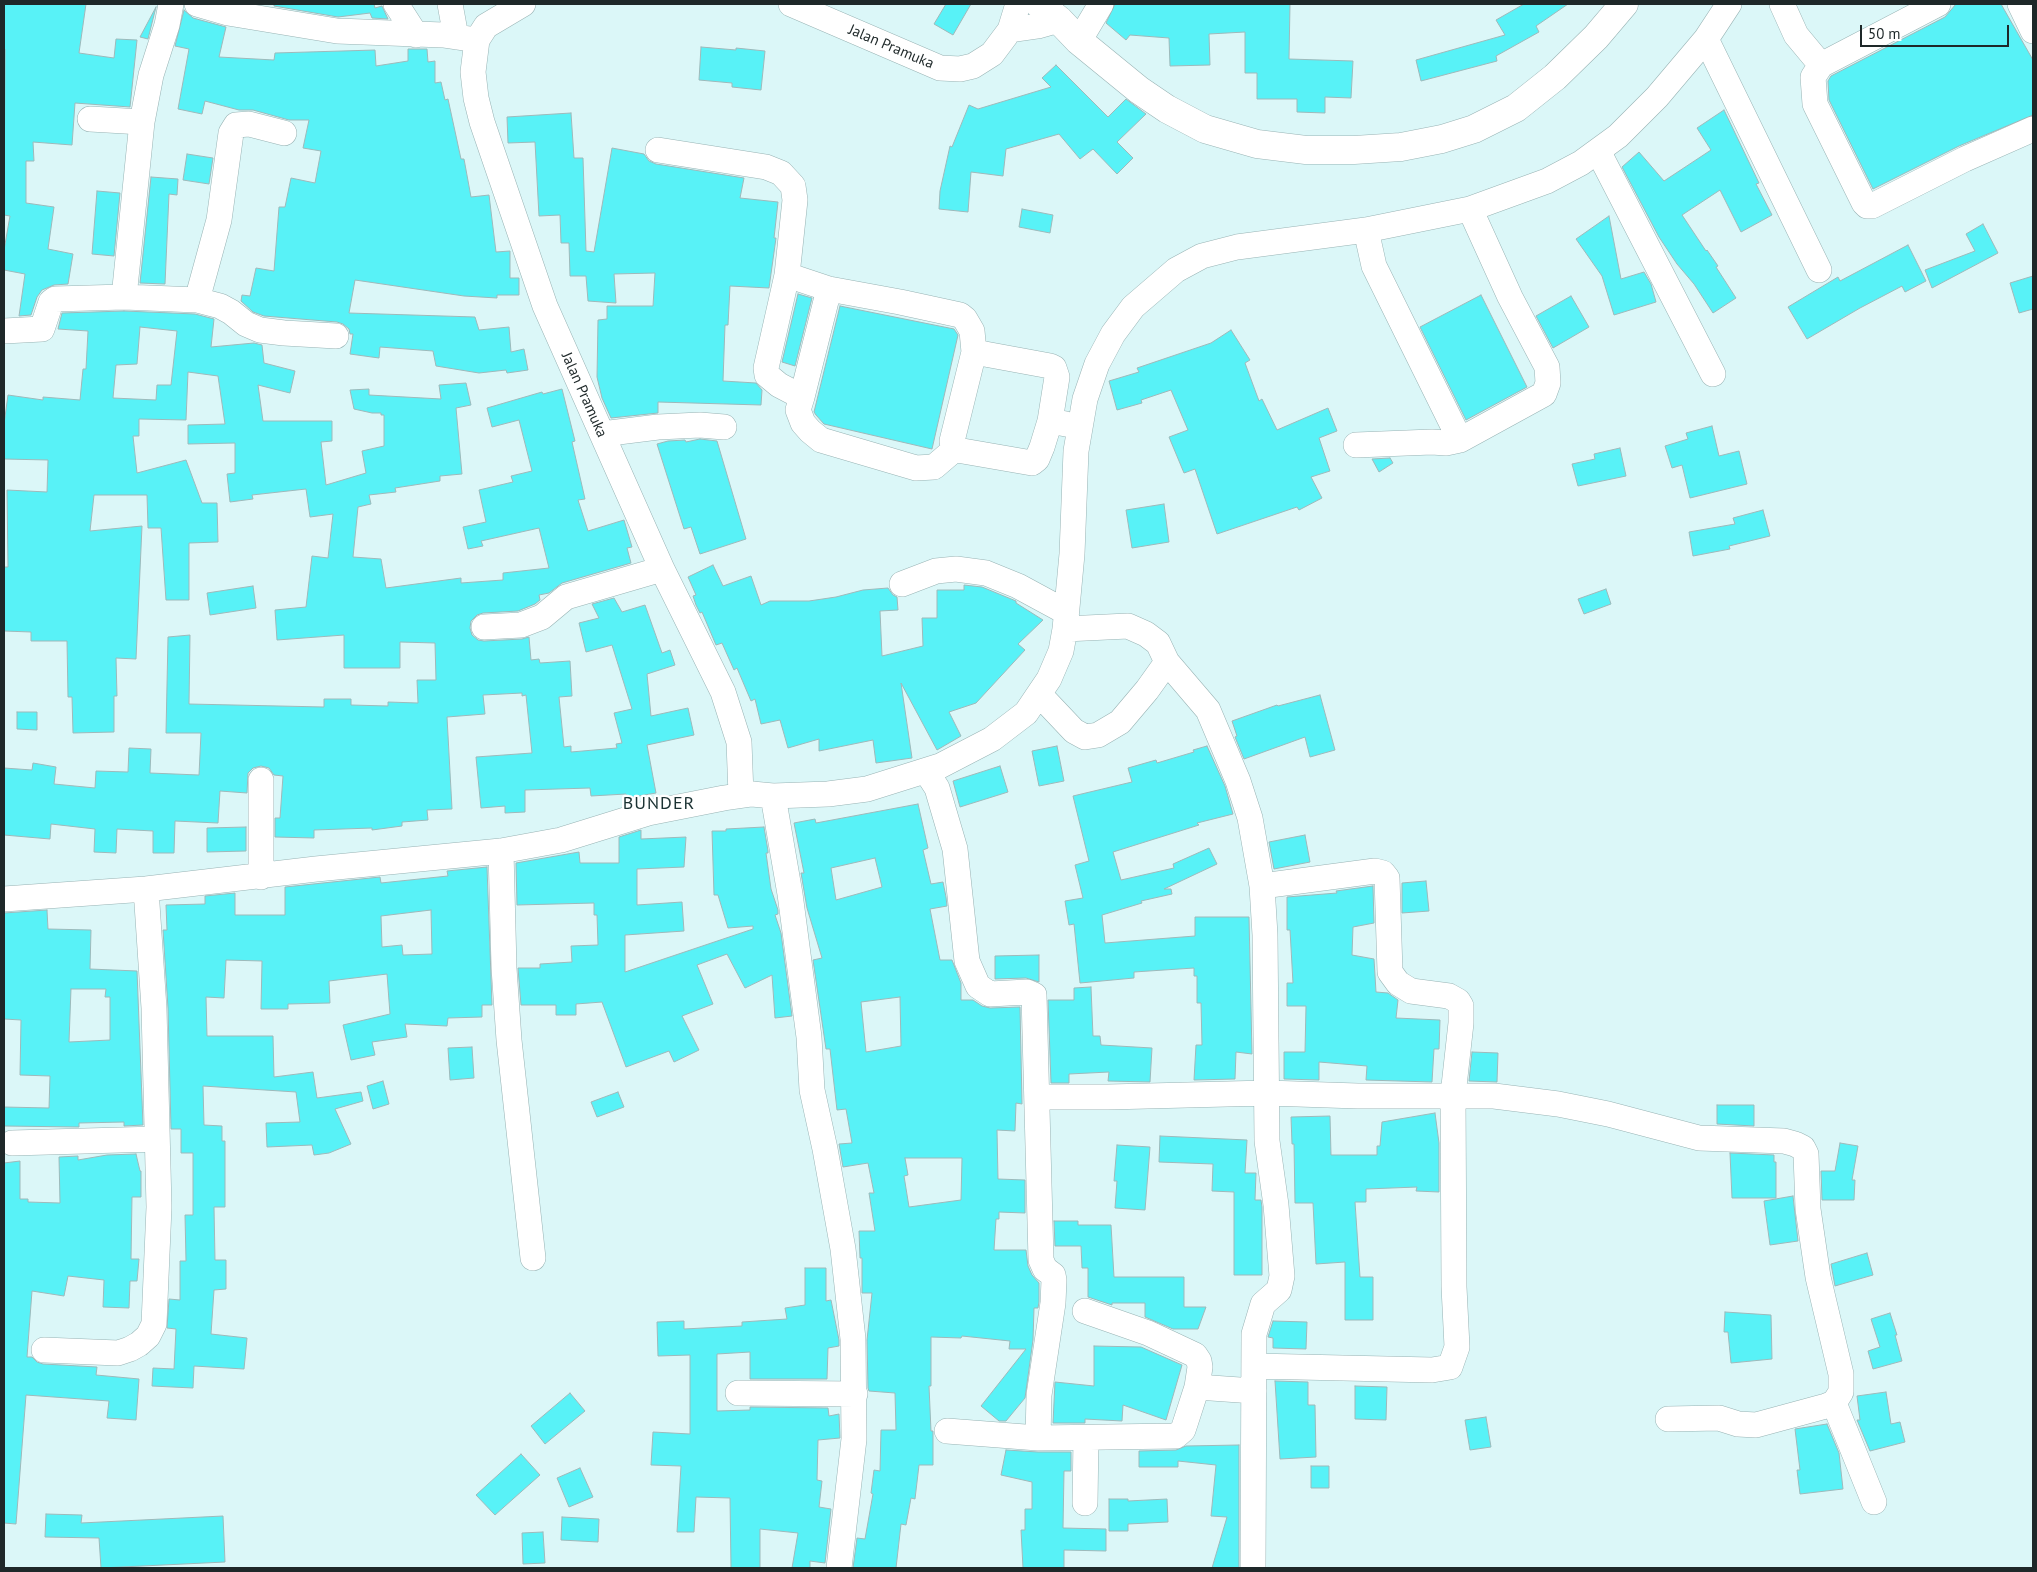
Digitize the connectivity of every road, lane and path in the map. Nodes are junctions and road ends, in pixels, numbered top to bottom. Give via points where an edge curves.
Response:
1 (170, 4) edge
2 (197, 4) edge
3 (396, 4) edge
4 (450, 4) edge
5 (522, 4) edge
6 (791, 4) edge
7 (1101, 4) edge
8 (1624, 4) edge
9 (1730, 4) edge
10 (1782, 4) edge
11 (1938, 4) edge
12 (2020, 4) edge
13 (1040, 7) edge
14 (1010, 30) junction
15 (2033, 31) edge
16 (416, 35) junction
17 (467, 38) junction
18 (1706, 39) junction
19 (1079, 41) junction
20 (1821, 65) junction
21 (90, 119) dead end
22 (142, 122) junction
23 (2033, 129) edge
24 (284, 133) dead end
25 (658, 150) dead end
26 (1598, 151) junction
27 (1470, 209) junction
28 (1366, 230) junction
29 (1819, 270) dead end
30 (787, 275) junction
31 (829, 289) junction
32 (124, 297) junction
33 (197, 300) junction
34 (4, 331) edge
35 (336, 336) dead end
36 (974, 352) junction
37 (1713, 374) dead end
38 (802, 397) junction
39 (1050, 421) junction
40 (1080, 426) junction
41 (724, 427) dead end
42 (602, 434) junction
43 (1460, 440) junction
44 (1356, 445) dead end
45 (955, 449) junction
46 (662, 569) junction
47 (902, 584) dead end
48 (1066, 621) junction
49 (484, 627) dead end
50 (1167, 662) junction
51 (1039, 694) junction
52 (926, 771) junction
53 (261, 780) dead end
54 (741, 795) junction
55 (773, 796) junction
56 (501, 851) junction
57 (261, 877) junction
58 (1262, 886) junction
59 (146, 890) junction
60 (4, 899) edge
61 (1267, 1093) junction
62 (1453, 1095) junction
63 (1038, 1097) junction
64 (157, 1139) junction
65 (12, 1143) dead end
66 (533, 1258) dead end
67 (1086, 1311) dead end
68 (44, 1350) dead end
69 (1254, 1366) junction
70 (1197, 1388) junction
71 (1254, 1391) junction
72 (738, 1393) dead end
73 (854, 1394) junction
74 (1834, 1403) junction
75 (1668, 1419) dead end
76 (947, 1431) dead end
77 (1038, 1438) junction
78 (1086, 1438) junction
79 (1874, 1502) dead end
80 (1085, 1503) dead end
81 (839, 1568) edge
82 (1253, 1568) edge

1 - 22 street
2 - 16 street via 228,13 338,31
3 - 16 street
4 - 17 street, Jalan Pramuka
5 - 17 street
6 - 14 street, Jalan Pramuka via 940,68 960,69 985,60
7 - 19 street
8 - 19 highway via 1596,38 1516,108 1474,129 1442,139 1373,149 1306,150 1257,144 1205,129 1167,110
9 - 18 street
10 - 20 street via 1796,35
11 - 20 street
12 - 15 street
13 - 14 street, Jalan Pramuka
13 - 14 street via 1038,26
13 - 19 highway
16 - 17 street
17 - 42 street, Jalan Pramuka via 482,122 545,306
18 - 26 street via 1656,97 1618,136
18 - 29 street
20 - 23 street via 1813,77 1815,104 1867,206
21 - 22 street
22 - 32 street
24 - 33 street via 249,124 236,125 230,132 219,220
25 - 30 street via 766,167 780,173 793,186 795,200
26 - 27 street via 1547,180
26 - 37 street
27 - 28 street
27 - 43 street via 1510,297 1547,367 1548,383 1544,394
28 - 40 street via 1237,247 1202,256 1176,270 1132,307 1113,334 1097,364
28 - 43 street via 1374,266
30 - 31 street
30 - 38 street via 766,368 767,375 779,386
31 - 36 street via 960,315 972,330
31 - 38 street
32 - 33 street
32 - 34 street via 55,299 42,329
33 - 35 street via 220,306 260,330
36 - 39 street via 1054,368 1056,377
36 - 45 street via 952,441
38 - 45 street via 798,410 803,423 821,440 916,468 934,467
39 - 40 street
39 - 45 street via 1042,447 1032,463
40 - 48 street
41 - 42 street via 658,427
42 - 46 street, Jalan Pramuka
43 - 44 street
46 - 49 street via 566,597 542,617 521,625
46 - 54 street, Jalan Pramuka via 723,692 733,720 740,750
47 - 48 street via 936,571 956,569 986,573 1018,586
48 - 50 street via 1128,626 1158,643
48 - 51 street via 1061,651
50 - 51 street via 1120,722 1098,735 1085,737 1074,730
50 - 58 street via 1208,710 1250,818
51 - 52 street via 1026,713 992,739
52 - 55 street via 867,790
52 - 63 street via 937,788 954,849 967,961 978,986 990,994 1027,992 1034,995
53 - 57 street
54 - 55 street
54 - 56 street via 648,814 562,840
55 - 73 street via 790,894 812,1090 843,1249 853,1339
56 - 57 street
56 - 66 street via 508,1040
57 - 59 street
58 - 61 street
58 - 62 street via 1375,871 1383,873 1387,878 1390,972 1398,983 1411,991 1449,996 1461,1006 1462,1023
59 - 60 street
59 - 64 street via 154,1008
61 - 62 street
61 - 63 street
61 - 69 street via 1267,1141 1276,1205 1281,1286 1260,1310 1254,1334
62 - 69 street via 1457,1347 1450,1367 1432,1370
62 - 74 street via 1494,1096 1558,1104 1699,1138 1784,1141 1802,1148 1807,1159 1808,1209 1818,1277 1841,1374 1841,1392
63 - 77 street via 1041,1260 1054,1280 1039,1395
64 - 65 street
64 - 68 street via 154,1324 148,1336 118,1353
67 - 70 street via 1148,1332 1195,1355 1200,1367
69 - 71 street
70 - 71 street
70 - 78 street via 1186,1421 1176,1436
71 - 82 street
72 - 73 street
73 - 81 street via 854,1439
74 - 75 street via 1756,1425 1719,1418
74 - 79 street
76 - 77 street
77 - 78 street
78 - 80 street

